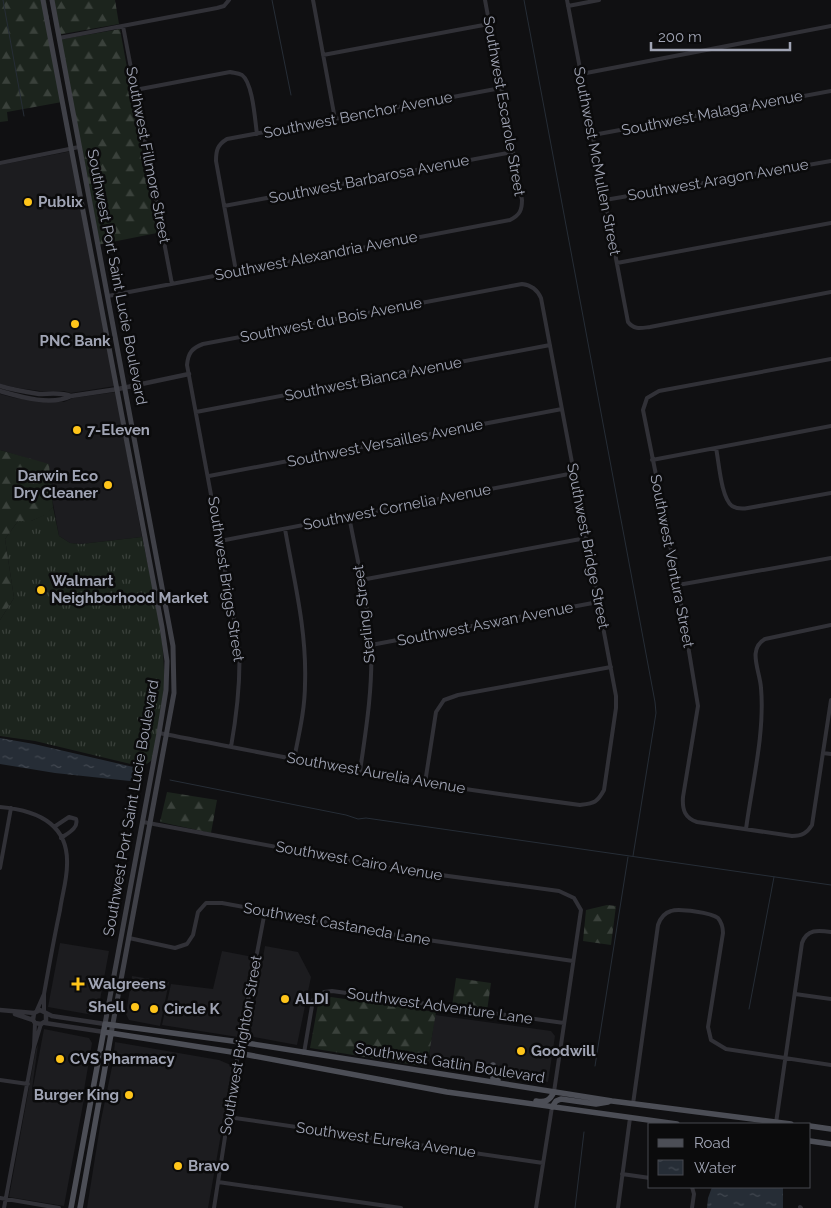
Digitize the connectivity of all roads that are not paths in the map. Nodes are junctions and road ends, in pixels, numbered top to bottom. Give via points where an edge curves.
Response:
1 (43, 0) edge
2 (52, 0) edge
3 (313, 0) edge
4 (485, 0) edge
5 (567, 0) edge
6 (599, 0) edge
7 (228, 1) edge
8 (568, 6) junction
9 (489, 24) junction
10 (123, 26) junction
11 (831, 26) edge
12 (59, 38) junction
13 (323, 55) junction
14 (581, 74) junction
15 (501, 88) junction
16 (135, 90) junction
17 (831, 91) edge
18 (335, 119) junction
19 (257, 134) junction
20 (592, 135) junction
21 (79, 147) junction
22 (71, 149) junction
23 (513, 152) junction
24 (831, 160) edge
25 (0, 162) edge
26 (605, 200) junction
27 (224, 206) junction
28 (521, 212) joint
29 (831, 223) edge
30 (616, 264) junction
31 (236, 271) junction
32 (96, 281) junction
33 (172, 284) junction
34 (535, 289) joint
35 (831, 292) edge
36 (108, 296) junction
37 (550, 346) junction
38 (831, 359) edge
39 (189, 374) junction
40 (0, 386) edge
41 (126, 386) junction
42 (118, 389) junction
43 (0, 392) edge
44 (71, 396) junction
45 (562, 410) junction
46 (196, 412) junction
47 (831, 426) edge
48 (716, 448) junction
49 (652, 460) junction
50 (574, 473) junction
51 (209, 476) junction
52 (831, 492) edge
53 (349, 516) junction
54 (142, 521) junction
55 (285, 529) junction
56 (153, 535) junction
57 (586, 538) junction
58 (220, 541) junction
59 (831, 558) edge
60 (362, 580) junction
61 (678, 585) junction
62 (598, 602) junction
63 (831, 625) edge
64 (371, 645) junction
65 (610, 667) junction
66 (831, 700) edge
67 (159, 733) junction
68 (166, 734) junction
69 (231, 747) junction
70 (823, 753) junction
71 (831, 754) edge
72 (294, 759) junction
73 (360, 771) junction
74 (425, 783) junction
75 (594, 803) joint
76 (0, 806) edge
77 (11, 808) junction
78 (143, 822) junction
79 (149, 823) junction
80 (54, 827) junction
81 (746, 829) junction
82 (61, 838) junction
83 (0, 868) edge
84 (265, 912) junction
85 (831, 932) edge
86 (129, 938) junction
87 (573, 961) junction
88 (44, 994) junction
89 (795, 994) junction
90 (831, 999) edge
91 (0, 1010) edge
92 (12, 1012) junction
93 (36, 1012) junction
94 (45, 1013) junction
95 (34, 1021) junction
96 (564, 1023) junction
97 (43, 1024) junction
98 (105, 1024) junction
99 (113, 1025) junction
100 (104, 1032) junction
101 (111, 1034) junction
102 (240, 1042) junction
103 (34, 1047) junction
104 (238, 1053) junction
105 (304, 1053) junction
106 (784, 1058) junction
107 (831, 1065) edge
108 (0, 1080) edge
109 (484, 1081) junction
110 (28, 1084) junction
111 (539, 1090) junction
112 (554, 1092) junction
113 (500, 1100) junction
114 (612, 1101) junction
115 (633, 1104) junction
116 (552, 1107) junction
117 (228, 1117) junction
118 (630, 1118) junction
119 (669, 1123) edge
120 (776, 1123) joint
121 (811, 1126) edge
122 (831, 1129) edge
123 (811, 1141) edge
124 (831, 1144) edge
125 (543, 1164) junction
126 (622, 1174) junction
127 (648, 1178) edge
128 (218, 1182) junction
129 (692, 1188) edge
130 (0, 1198) edge
131 (6, 1199) junction
132 (4, 1208) edge
133 (59, 1208) edge
134 (71, 1208) edge
135 (80, 1208) edge
136 (214, 1208) edge
137 (401, 1208) edge
138 (536, 1208) edge
139 (618, 1208) edge
140 (692, 1208) edge

1 - 22 main road, Southwest Port Saint Lucie Boulevard
2 - 12 main road, Southwest Port Saint Lucie Boulevard
3 - 13 street
4 - 9 street, Southwest Escarole Street
5 - 8 street, Southwest McMullen Street
6 - 8 street
7 - 10 street via 217,8
8 - 14 street, Southwest McMullen Street
9 - 13 street
9 - 15 street, Southwest Escarole Street
10 - 12 street
10 - 16 street, Southwest Fillmore Street
11 - 14 street
12 - 21 main road, Southwest Port Saint Lucie Boulevard
13 - 18 street
14 - 20 street, Southwest McMullen Street
15 - 18 street, Southwest Benchor Avenue
15 - 23 street, Southwest Escarole Street
16 - 19 street via 237,73 243,76 249,87
16 - 33 street, Southwest Fillmore Street
17 - 20 street, Southwest Malaga Avenue
18 - 19 street, Southwest Benchor Avenue
19 - 27 street, Southwest Benchor Avenue via 227,140 218,146 216,161
20 - 26 street, Southwest McMullen Street
21 - 22 street
21 - 36 main road, Southwest Port Saint Lucie Boulevard
22 - 25 street
22 - 32 main road, Southwest Port Saint Lucie Boulevard
23 - 27 street, Southwest Barbarosa Avenue
23 - 28 street, Southwest Escarole Street via 522,200
24 - 26 street, Southwest Aragon Avenue
26 - 30 street, Southwest McMullen Street
27 - 31 street
28 - 31 street, Southwest Alexandria Avenue via 510,220
29 - 30 street
30 - 35 street, Southwest McMullen Street via 628,322 634,328
31 - 33 street, Southwest Alexandria Avenue
32 - 36 main road
32 - 42 main road, Southwest Port Saint Lucie Boulevard
33 - 36 street, Southwest Alexandria Avenue
34 - 37 street, Southwest Bridge Street via 541,298
34 - 39 street, Southwest du Bois Avenue via 522,284 203,344 190,352
36 - 41 main road, Southwest Port Saint Lucie Boulevard
37 - 45 street, Southwest Bridge Street
37 - 46 street, Southwest Bianca Avenue
38 - 49 street, Southwest Ventura Street via 658,391 647,398 643,410
39 - 41 street
39 - 46 street, Southwest du Bois Avenue
40 - 44 street
41 - 42 street
41 - 56 main road, Southwest Port Saint Lucie Boulevard
42 - 44 street
42 - 54 main road, Southwest Port Saint Lucie Boulevard
43 - 44 street via 48,400
45 - 50 street, Southwest Bridge Street
45 - 51 street, Southwest Versailles Avenue
46 - 51 street, Southwest Briggs Street
47 - 48 street
48 - 49 street
48 - 52 street via 725,496 737,508
49 - 61 street, Southwest Ventura Street
50 - 53 street, Southwest Cornelia Avenue
50 - 57 street, Southwest Bridge Street
51 - 58 street, Southwest Briggs Street
53 - 55 street, Southwest Cornelia Avenue
53 - 60 street, Sterling Street
54 - 56 main road
54 - 67 main road, Southwest Port Saint Lucie Boulevard via 166,661 166,690
55 - 58 street, Southwest Cornelia Avenue
55 - 72 street via 305,650 304,701
56 - 68 main road, Southwest Port Saint Lucie Boulevard via 173,646 174,693
57 - 60 street
57 - 62 street, Southwest Bridge Street
58 - 69 street, Southwest Briggs Street via 237,631 240,666
59 - 61 street
60 - 64 street, Sterling Street
61 - 81 street, Southwest Ventura Street via 698,706 683,810 686,816 697,822
62 - 64 street, Southwest Aswan Avenue
62 - 65 street, Southwest Bridge Street
63 - 81 street via 771,637 760,643 755,652 761,688 760,727
64 - 73 street, Sterling Street via 370,696
65 - 74 street via 444,700 436,712
65 - 75 street, Southwest Bridge Street via 616,708 604,790
66 - 70 street
67 - 68 street, Southwest Aurelia Avenue
67 - 78 main road, Southwest Port Saint Lucie Boulevard
68 - 69 street, Southwest Aurelia Avenue
68 - 79 main road, Southwest Port Saint Lucie Boulevard
69 - 72 street, Southwest Aurelia Avenue
70 - 71 street
70 - 81 street via 812,825 808,832 797,836
72 - 73 street, Southwest Aurelia Avenue
73 - 74 street, Southwest Aurelia Avenue
74 - 75 street, Southwest Aurelia Avenue via 580,805
76 - 77 street
77 - 80 street via 42,816
77 - 83 street
78 - 79 street, Southwest Cairo Avenue
78 - 98 main road, Southwest Port Saint Lucie Boulevard
79 - 86 main road, Southwest Port Saint Lucie Boulevard
79 - 87 street, Southwest Cairo Avenue via 389,868 559,891 574,898 581,910
80 - 82 street
80 - 82 street via 69,817 76,819 75,827
82 - 88 street via 67,870
84 - 86 street, Southwest Castaneda Lane via 222,903 206,904 198,912 187,944 175,948
84 - 87 street, Southwest Castaneda Lane
84 - 102 street, Southwest Brighton Street
85 - 89 street via 808,934 802,943
86 - 99 main road, Southwest Port Saint Lucie Boulevard
87 - 96 street
88 - 93 street
88 - 94 street
89 - 90 street
89 - 106 street
91 - 92 street
92 - 93 street
92 - 95 street
93 - 94 street
93 - 95 street
94 - 97 street
94 - 98 street
95 - 97 street
95 - 103 street
96 - 105 street, Southwest Adventure Lane via 332,991 324,992 313,1000
96 - 112 street
97 - 100 street
97 - 103 street
98 - 99 main road, Southwest Gatlin Boulevard
98 - 100 main road, Southwest Port Saint Lucie Boulevard
99 - 101 main road, Southwest Port Saint Lucie Boulevard
99 - 102 main road, Southwest Gatlin Boulevard
100 - 101 main road, Southwest Gatlin Boulevard
100 - 134 main road, Southwest Port Saint Lucie Boulevard
101 - 104 main road, Southwest Gatlin Boulevard
101 - 135 main road, Southwest Port Saint Lucie Boulevard
102 - 104 street, Southwest Brighton Street
102 - 105 main road, Southwest Gatlin Boulevard
103 - 110 street
104 - 113 main road, Southwest Gatlin Boulevard
104 - 117 street, Southwest Brighton Street
105 - 109 main road, Southwest Gatlin Boulevard
106 - 107 street
106 - 115 street via 726,1049 711,1040 708,1027 722,926 716,916 669,911 658,925
106 - 120 street
108 - 110 street
109 - 111 main road, Southwest Gatlin Boulevard
109 - 111 main road via 489,1078 493,1064 494,1080 529,1085
110 - 131 street
111 - 112 main road, Southwest Gatlin Boulevard
112 - 113 main road via 543,1102
112 - 114 main road, Southwest Gatlin Boulevard
113 - 116 main road, Southwest Gatlin Boulevard
114 - 115 main road, Southwest Gatlin Boulevard
114 - 116 main road via 596,1104 561,1099
115 - 120 main road, Southwest Gatlin Boulevard
116 - 118 main road, Southwest Gatlin Boulevard
116 - 125 street
117 - 125 street, Southwest Eureka Avenue
117 - 128 street, Southwest Brighton Street
118 - 119 main road, Southwest Gatlin Boulevard
118 - 126 street
121 - 122 main road
123 - 124 main road
125 - 138 street
126 - 127 street
126 - 139 street
128 - 136 street, Southwest Brighton Street
128 - 137 street
129 - 140 street
130 - 131 street
131 - 132 street
131 - 133 street

